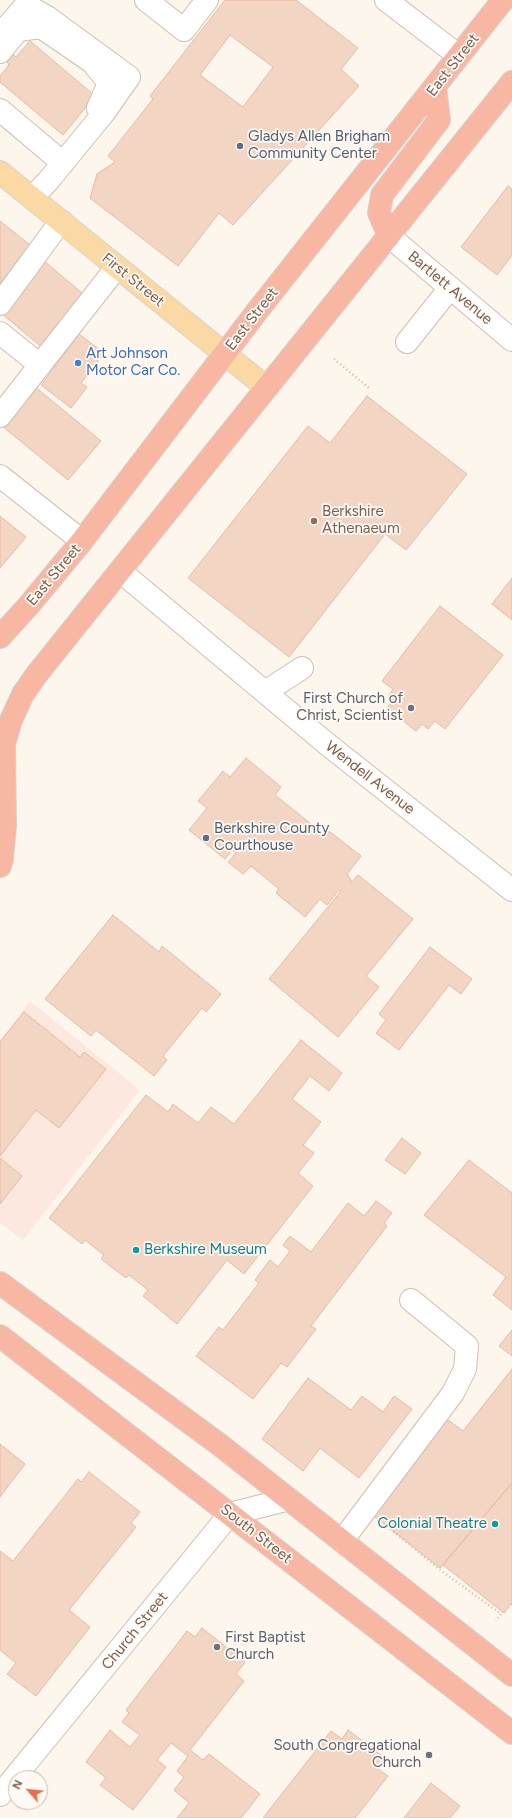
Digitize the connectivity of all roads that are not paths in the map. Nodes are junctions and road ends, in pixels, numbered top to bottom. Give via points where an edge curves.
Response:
1 (146, 0) edge
2 (207, 0) edge
3 (386, 0) edge
4 (503, 0) edge
5 (0, 35) edge
6 (0, 52) edge
7 (459, 56) junction
8 (512, 82) edge
9 (435, 88) junction
10 (0, 110) edge
11 (84, 136) junction
12 (63, 163) junction
13 (0, 172) edge
14 (32, 198) junction
15 (61, 221) junction
16 (389, 236) junction
17 (117, 267) junction
18 (450, 288) junction
19 (0, 304) edge
20 (0, 333) edge
21 (512, 340) edge
22 (407, 342) dead end
23 (224, 354) junction
24 (40, 365) junction
25 (267, 388) junction
26 (0, 416) edge
27 (0, 476) edge
28 (82, 541) junction
29 (120, 571) junction
30 (0, 637) edge
31 (302, 668) dead end
32 (265, 692) junction
33 (0, 866) edge
34 (512, 890) edge
35 (0, 1276) edge
36 (0, 1283) edge
37 (411, 1300) dead end
38 (27, 1302) junction
39 (0, 1336) edge
40 (290, 1500) junction
41 (230, 1514) junction
42 (342, 1541) junction
43 (512, 1675) edge
44 (512, 1733) edge
45 (0, 1795) edge

1 - 2 street via 184,30
3 - 7 street
4 - 7 highway, East Street
5 - 11 street via 26,6 47,18 129,77
6 - 11 street via 18,30 41,27 92,62 109,83
7 - 9 highway, East Street
8 - 16 highway
9 - 16 highway via 439,120 382,195 379,213
9 - 23 highway, East Street
10 - 12 street
11 - 12 street
12 - 14 street
13 - 14 main road, First Street
14 - 15 main road, First Street
15 - 17 main road, First Street
15 - 19 street
16 - 18 street, Bartlett Avenue
16 - 25 highway
17 - 23 main road, First Street
17 - 24 street
18 - 21 street, Bartlett Avenue
18 - 22 street
20 - 24 street
23 - 25 main road, First Street
23 - 28 highway, East Street
24 - 26 street
25 - 29 highway
27 - 28 street
28 - 30 highway, East Street
29 - 32 street, Wendell Avenue
29 - 33 highway via 37,674 11,720 4,744 5,826
31 - 32 street
32 - 34 street, Wendell Avenue
35 - 38 highway
36 - 38 highway
37 - 42 street via 468,1346 465,1370 453,1393
38 - 40 highway
39 - 41 highway, South Street
40 - 41 street
40 - 42 highway
41 - 44 highway, South Street
41 - 45 street, Church Street
42 - 43 highway

